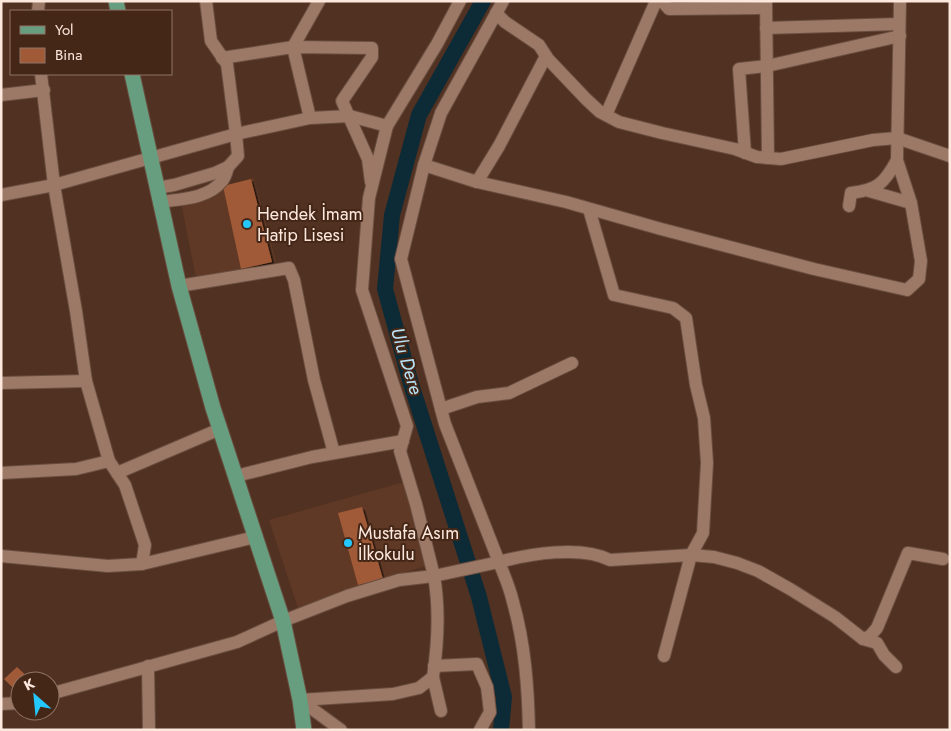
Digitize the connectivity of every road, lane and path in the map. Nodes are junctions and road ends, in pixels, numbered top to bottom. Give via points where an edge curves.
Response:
1 (206, 1) edge
2 (319, 1) edge
3 (460, 1) edge
4 (503, 1) edge
5 (656, 1) edge
6 (662, 1) edge
7 (900, 1) edge
8 (766, 5) edge
9 (496, 13) junction
10 (766, 28) junction
11 (900, 30) junction
12 (294, 47) junction
13 (546, 56) junction
14 (222, 58) junction
15 (766, 66) junction
16 (41, 75) edge
17 (132, 75) edge
18 (44, 90) junction
19 (1, 95) edge
20 (606, 115) junction
21 (350, 116) junction
22 (310, 118) junction
23 (387, 126) junction
24 (236, 134) junction
25 (897, 138) junction
26 (745, 152) junction
27 (950, 156) edge
28 (768, 158) junction
29 (151, 159) junction
30 (896, 160) junction
31 (424, 165) junction
32 (477, 182) junction
33 (54, 186) junction
34 (372, 187) junction
35 (869, 191) junction
36 (1, 195) edge
37 (158, 195) junction
38 (911, 203) junction
39 (849, 206) dead end
40 (589, 209) junction
41 (179, 286) junction
42 (572, 363) dead end
43 (86, 381) junction
44 (1, 383) edge
45 (441, 409) junction
46 (220, 429) junction
47 (403, 441) junction
48 (334, 453) junction
49 (109, 461) junction
50 (1, 473) edge
51 (117, 473) junction
52 (236, 476) junction
53 (255, 537) junction
54 (691, 555) junction
55 (1, 556) edge
56 (943, 559) dead end
57 (499, 562) junction
58 (142, 564) junction
59 (434, 576) junction
60 (283, 621) junction
61 (863, 639) junction
62 (664, 656) dead end
63 (148, 666) junction
64 (896, 667) dead end
65 (434, 671) junction
66 (60, 691) edge
67 (300, 700) junction
68 (441, 711) dead end
69 (149, 730) edge
70 (304, 730) edge
71 (341, 730) edge
72 (480, 730) edge
73 (529, 730) edge

1 - 14 street via 211,41
2 - 12 street
3 - 23 street
4 - 9 street
5 - 20 street
6 - 8 street via 669,9
7 - 11 street
8 - 10 street
9 - 13 street via 539,45
9 - 31 street via 441,113
10 - 11 street
10 - 15 street
11 - 15 street
11 - 25 street
12 - 14 street
12 - 21 street via 372,48 372,57 342,102
12 - 22 street
13 - 20 street via 586,99
13 - 32 street
14 - 24 street via 226,64
15 - 26 street via 739,69
15 - 28 street
16 - 18 street
17 - 29 main road
18 - 19 street
18 - 33 street
20 - 26 street via 619,122
21 - 22 street
21 - 23 street
21 - 34 street via 368,159
22 - 24 street
23 - 34 street
24 - 29 street
24 - 37 street via 238,156 222,181 208,192
25 - 27 street
25 - 28 street via 873,140 802,156
25 - 30 street
26 - 28 street
29 - 33 street
29 - 37 main road
30 - 35 street via 882,184
30 - 38 street
31 - 32 street
31 - 45 street via 401,259
32 - 40 street
33 - 36 street
33 - 43 street
34 - 47 street via 362,290 407,426
35 - 38 street
35 - 39 street via 851,193
37 - 41 main road
38 - 40 street via 922,261 919,279 907,290 814,269
40 - 54 street via 614,295 674,308 686,318 704,418 707,463 703,533
41 - 46 main road
41 - 48 street via 289,268
42 - 45 street via 509,392 478,397
43 - 44 street
43 - 49 street
45 - 57 street
46 - 51 street
46 - 52 main road
47 - 48 street
47 - 59 street via 400,452
48 - 52 street
49 - 50 street via 76,469
49 - 51 street
51 - 58 street via 125,486 145,545
52 - 53 main road
53 - 58 street
53 - 60 main road
54 - 57 street via 610,560 600,554 572,552 525,555
54 - 61 street via 714,557 758,571 817,605
54 - 62 street
55 - 58 street via 108,566
56 - 61 street via 908,553 877,628
57 - 59 street
57 - 73 street via 514,602 523,646
59 - 60 street via 399,580
59 - 65 street via 438,602
60 - 63 street via 236,642
60 - 67 main road
61 - 64 street via 877,643
63 - 66 street
63 - 69 street
65 - 67 street via 419,688 393,694
65 - 68 street
65 - 72 street via 477,664 487,687 490,712
67 - 70 main road
67 - 71 street

